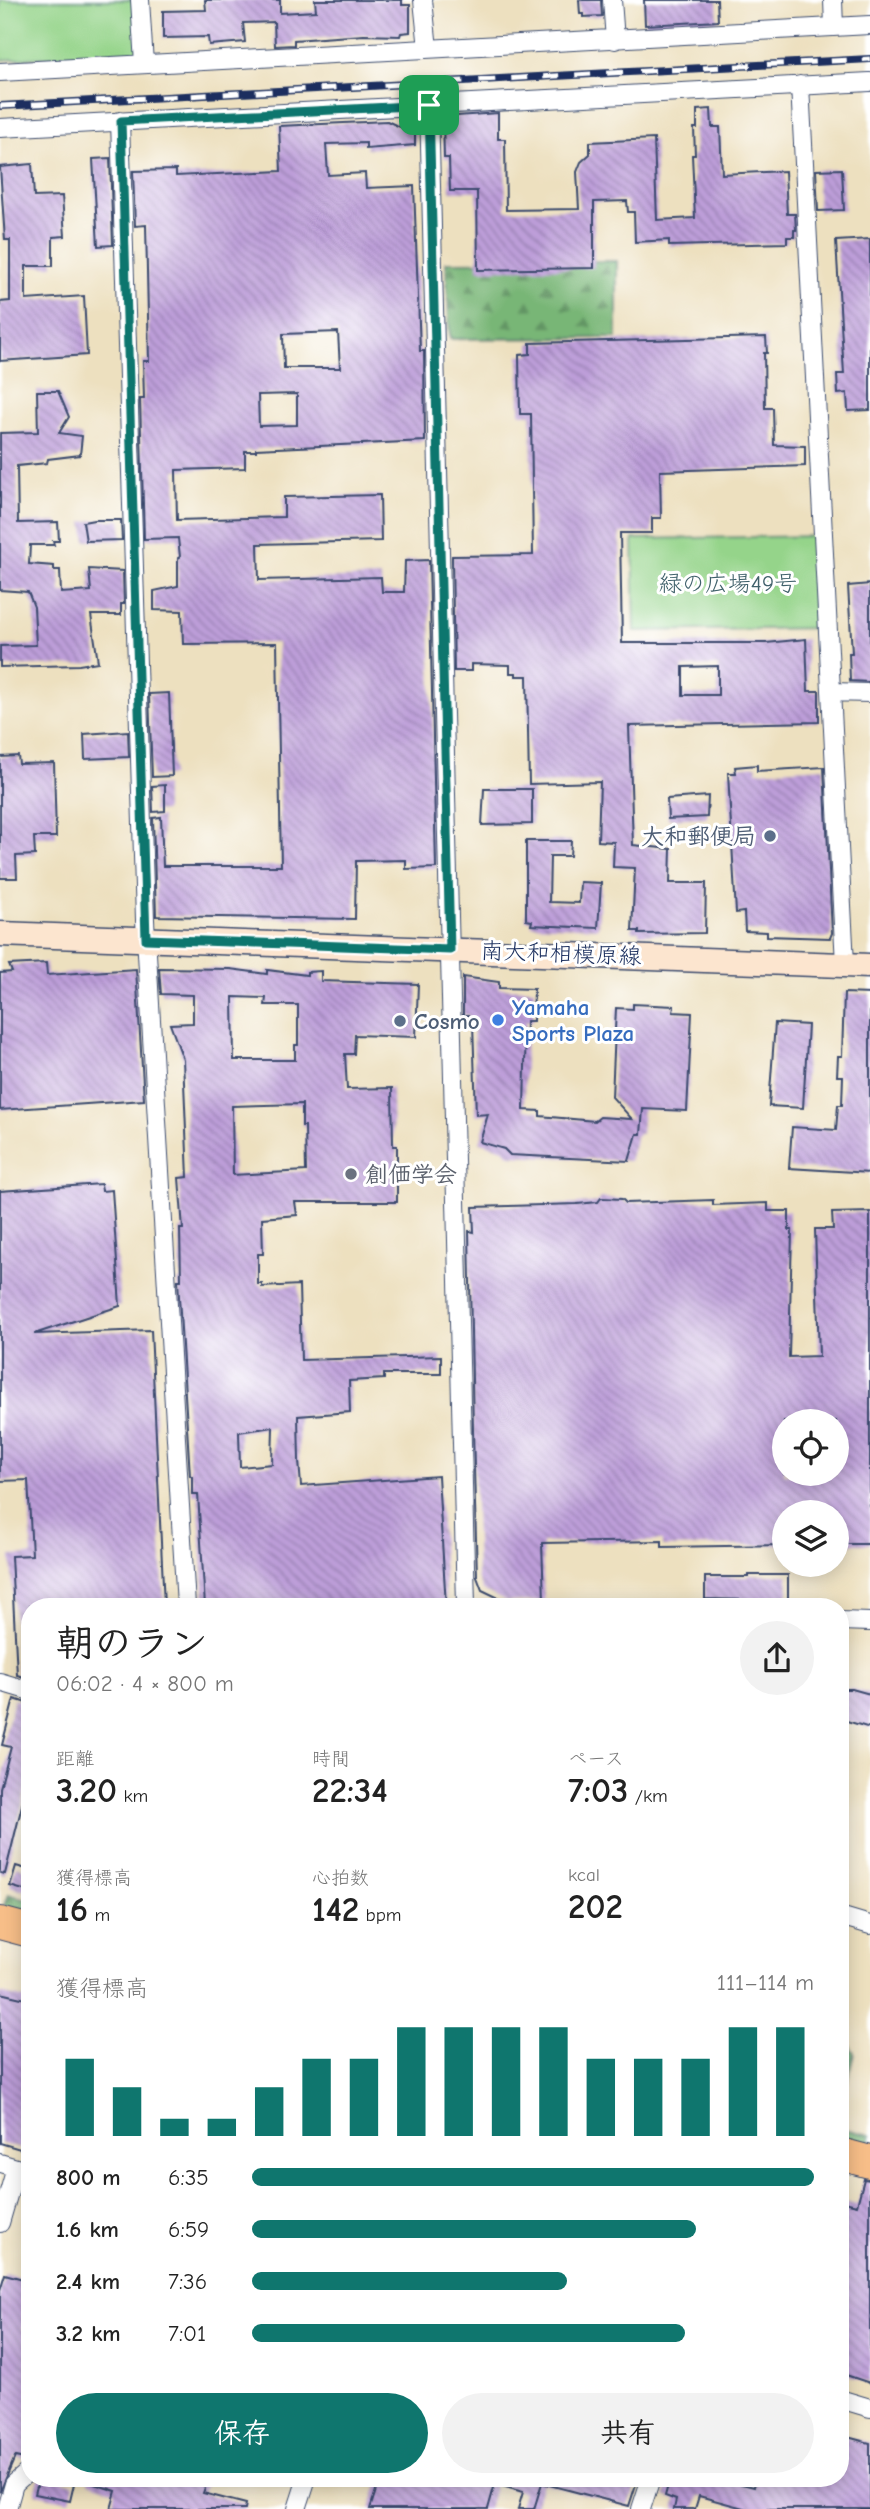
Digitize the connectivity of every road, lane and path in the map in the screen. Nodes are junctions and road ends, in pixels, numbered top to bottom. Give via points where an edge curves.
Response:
1 (140, 0) edge
2 (423, 0) edge
3 (612, 0) edge
4 (833, 0) edge
5 (870, 25) edge
6 (834, 27) junction
7 (615, 40) junction
8 (428, 49) junction
9 (144, 64) junction
10 (0, 72) edge
11 (870, 82) edge
12 (800, 85) junction
13 (429, 105) junction
14 (121, 121) junction
15 (0, 128) edge
16 (831, 692) junction
17 (870, 693) edge
18 (0, 934) edge
19 (146, 939) junction
20 (450, 950) junction
21 (858, 965) edge
22 (185, 1598) edge
23 (466, 1598) edge
24 (849, 1621) edge
25 (870, 1622) edge
26 (0, 1682) edge
27 (21, 1688) edge
28 (849, 1919) edge
29 (0, 1923) edge
30 (870, 1925) edge
31 (21, 1929) edge
32 (849, 2156) edge
33 (870, 2162) edge
34 (15, 2167) edge
35 (0, 2223) edge
36 (849, 2402) edge
37 (870, 2408) edge
38 (21, 2478) edge
39 (304, 2487) edge
40 (649, 2487) edge
41 (7, 2509) edge
42 (297, 2509) edge
43 (641, 2509) edge

1 - 9 street
2 - 8 street
3 - 7 street
4 - 6 street
5 - 6 street
6 - 7 street
7 - 8 street
8 - 9 street
9 - 10 street
11 - 12 street
12 - 13 street
12 - 16 street
13 - 14 street
13 - 20 street
14 - 15 street
14 - 19 street
16 - 17 street
16 - 21 street
18 - 19 street, 南大和相模原線
19 - 20 street, 南大和相模原線
19 - 22 street
20 - 21 street, 南大和相模原線
20 - 23 street
24 - 25 street
26 - 27 street
28 - 30 street
29 - 31 highway
32 - 33 highway
34 - 35 street
36 - 37 street
38 - 41 street via 14,2484
39 - 42 street
40 - 43 street

